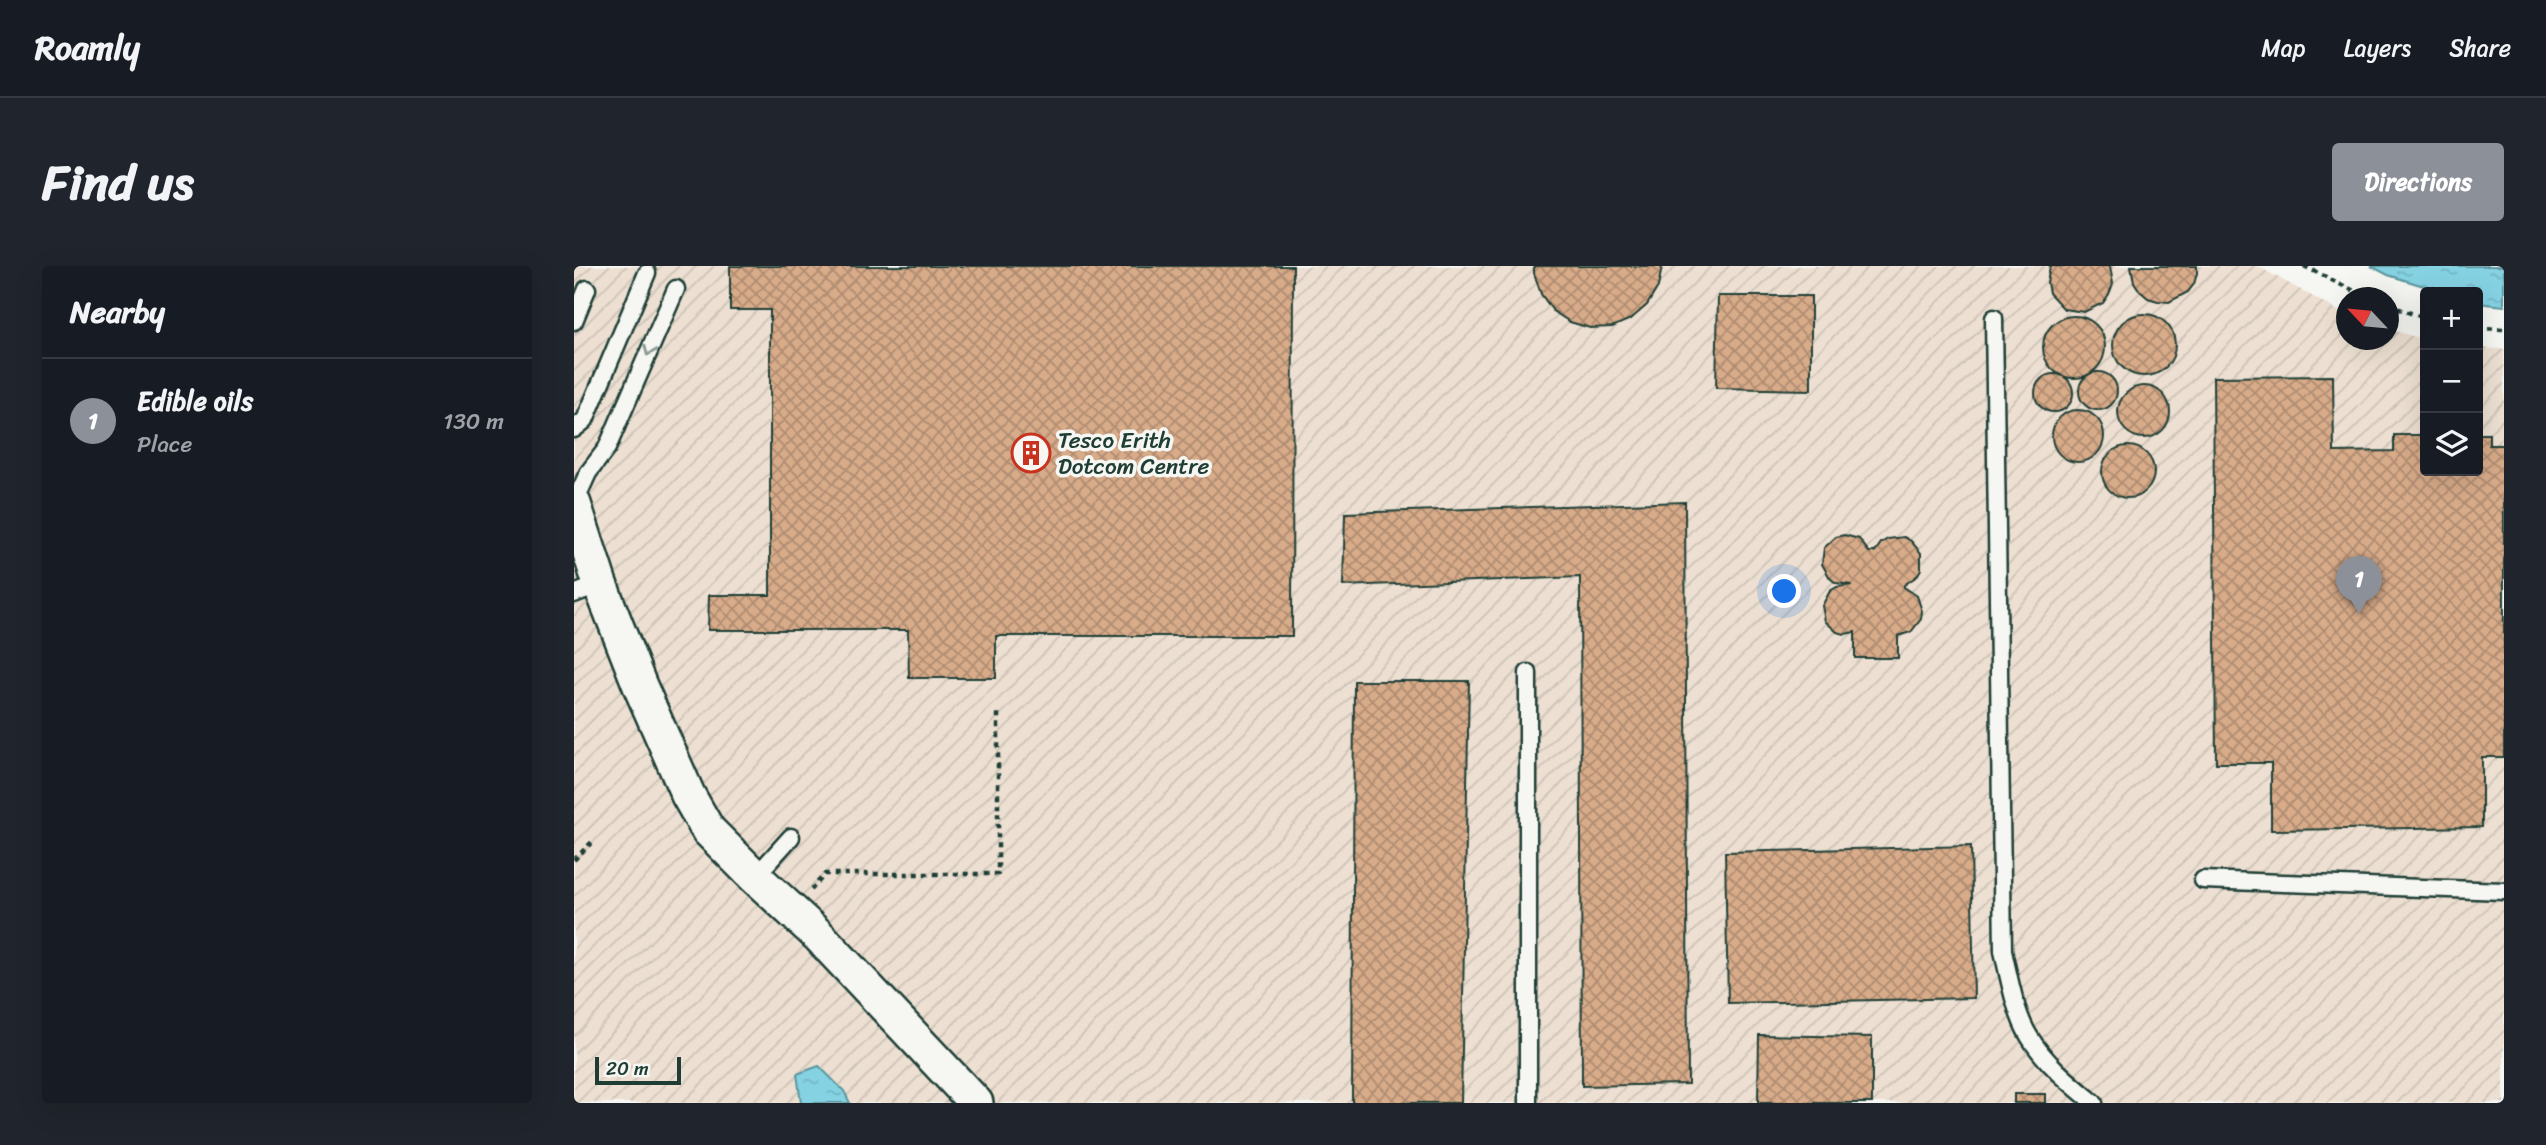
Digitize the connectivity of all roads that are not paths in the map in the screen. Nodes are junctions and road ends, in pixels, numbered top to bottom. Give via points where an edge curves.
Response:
1 (646, 273) dead end
2 (587, 289) dead end
3 (676, 289) dead end
4 (1994, 318) dead end
5 (574, 321) edge
6 (574, 429) edge
7 (574, 504) edge
8 (587, 589) edge
9 (1528, 673) dead end
10 (791, 837) dead end
11 (755, 877) junction
12 (2203, 880) dead end
13 (2504, 891) edge
14 (976, 1103) edge
15 (1528, 1103) edge
16 (2094, 1103) edge

1 - 6 lane via 585,420
2 - 5 lane
3 -> 7 lane via 607,449 588,473
4 - 16 lane via 2003,951 2028,1035 2060,1075
7 - 8 street
8 - 11 street via 640,686 708,830
9 - 15 lane
10 - 11 lane
11 - 14 street via 818,935
12 - 13 lane

